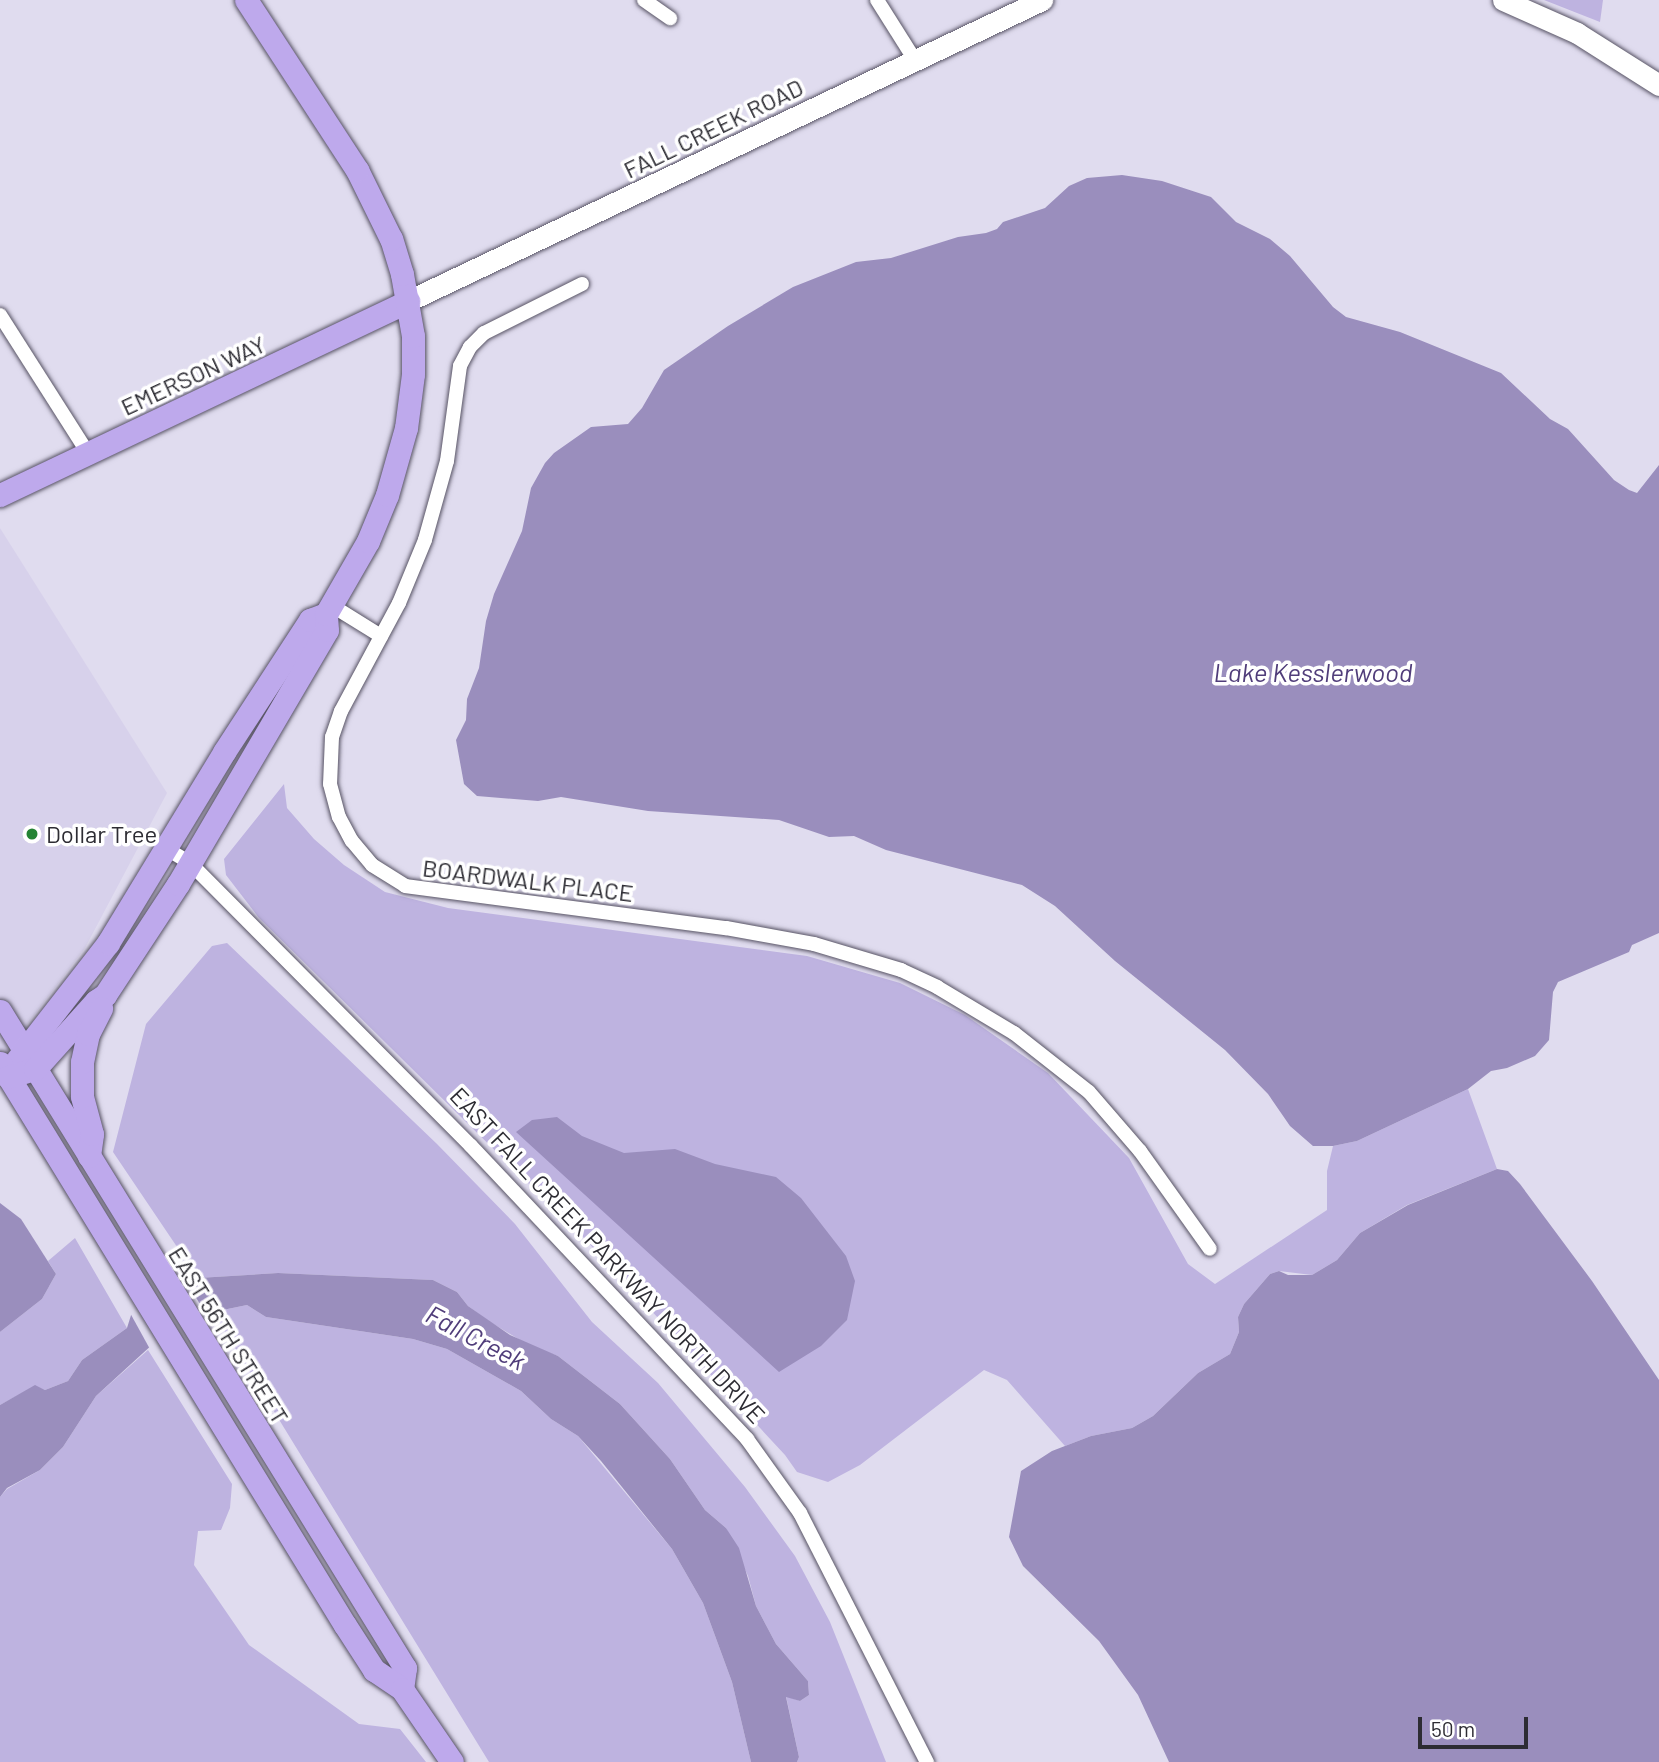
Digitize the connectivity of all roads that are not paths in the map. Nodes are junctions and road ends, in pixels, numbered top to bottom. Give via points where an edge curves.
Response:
1 (246, 0) edge
2 (645, 0) edge
3 (877, 0) edge
4 (1042, 0) edge
5 (1503, 0) edge
6 (670, 18) dead end
7 (915, 60) junction
8 (1656, 80) edge
9 (582, 284) dead end
10 (408, 301) junction
11 (0, 315) edge
12 (88, 453) junction
13 (0, 495) edge
14 (328, 609) junction
15 (381, 636) junction
16 (167, 849) junction
17 (190, 863) junction
18 (105, 995) junction
19 (0, 1011) edge
20 (23, 1049) junction
21 (35, 1069) junction
22 (3, 1076) edge
23 (89, 1156) junction
24 (1210, 1249) dead end
25 (402, 1689) junction
26 (452, 1762) edge
27 (927, 1762) edge

1 - 10 main road via 369,191 396,254
2 - 6 street
3 - 7 street
4 - 7 main road, FALL CREEK ROAD
5 - 8 main road via 1577,33
7 - 10 main road, FALL CREEK ROAD
9 - 15 street, BOARDWALK PLACE via 489,329 466,353 456,379 447,461 434,514 409,581
10 - 12 main road, EMERSON WAY
10 - 14 main road via 414,374 394,472 368,541
11 - 12 street
12 - 13 main road, EMERSON WAY
14 - 15 street
14 - 16 main road via 310,620
14 - 17 main road via 327,630
15 - 24 street, BOARDWALK PLACE via 341,711 329,757 339,817 372,865 419,890 726,928 814,944 901,970 1003,1026 1089,1092 1140,1151
16 - 17 street, EAST FALL CREEK PARKWAY NORTH DRIVE
16 - 20 main road via 95,961
17 - 18 main road
17 - 27 street, EAST FALL CREEK PARKWAY NORTH DRIVE via 514,1190 747,1439 800,1513
18 - 21 main road
18 - 23 main road via 82,1062 82,1096 92,1133
19 - 20 main road, EAST 56TH STREET
20 - 21 main road, EAST 56TH STREET
20 - 22 main road
21 - 22 main road
21 - 23 main road, EAST 56TH STREET
22 - 25 main road, EAST 56TH STREET via 374,1670
23 - 25 main road, EAST 56TH STREET via 405,1668
25 - 26 main road, EAST 56TH STREET

